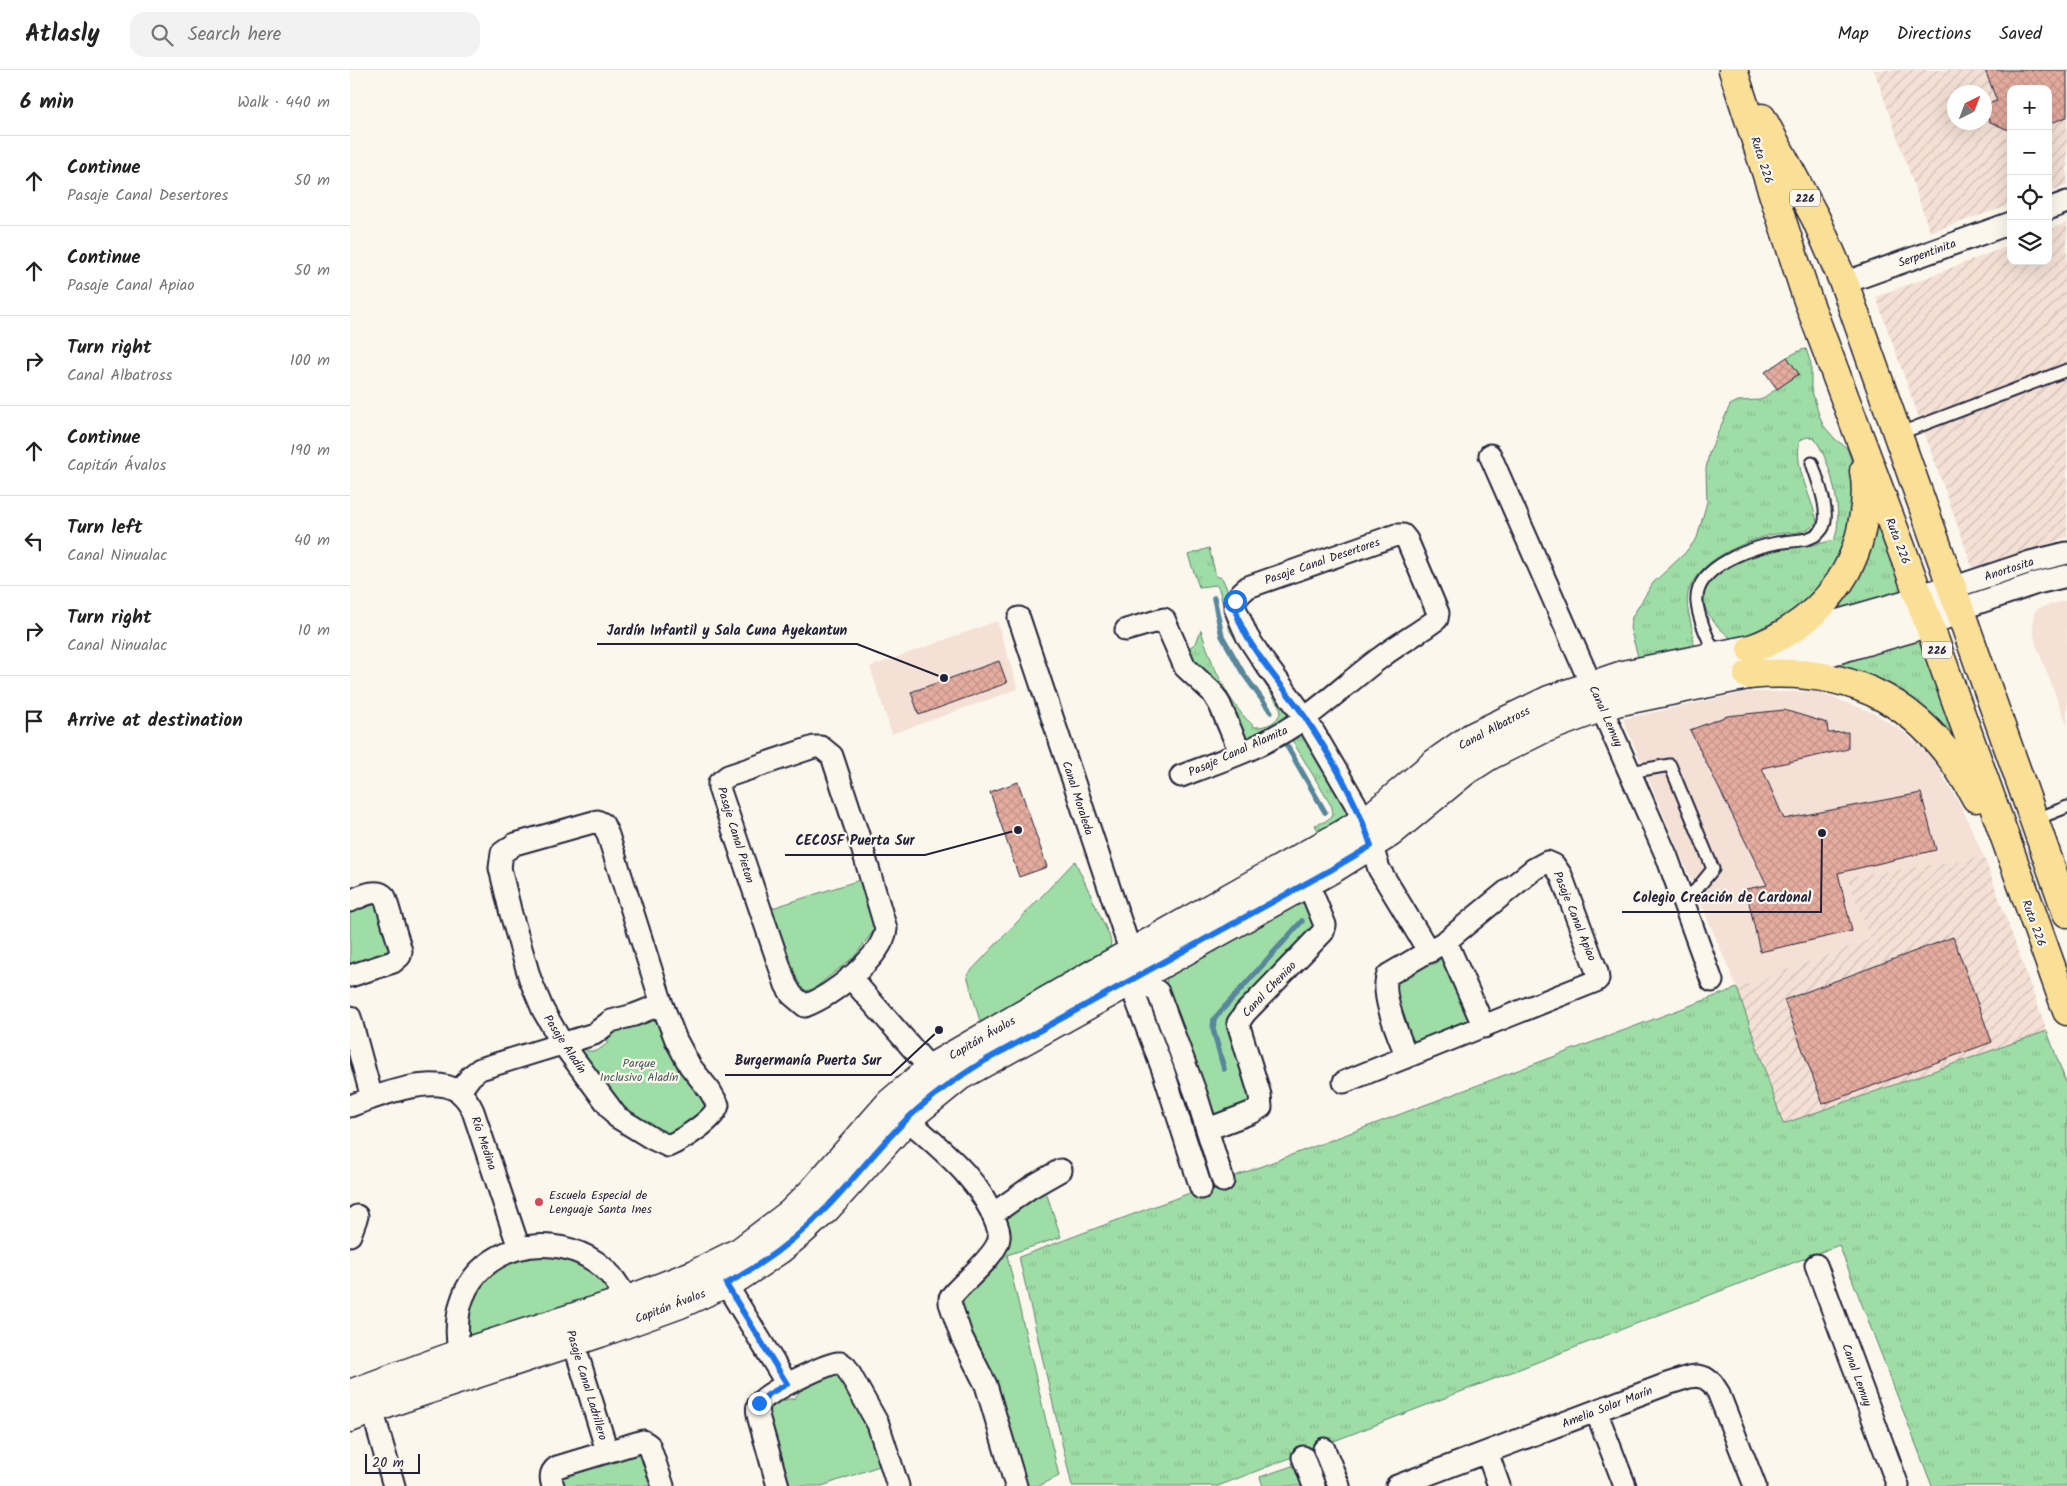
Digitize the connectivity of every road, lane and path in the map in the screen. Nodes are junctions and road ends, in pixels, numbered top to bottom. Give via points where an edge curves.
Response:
1 (1735, 70) edge
2 (2067, 202) edge
3 (2052, 208) edge
4 (2007, 223) edge
5 (1844, 283) junction
6 (2067, 370) edge
7 (1897, 434) junction
8 (1858, 435) junction
9 (1490, 455) dead end
10 (1812, 463) dead end
11 (2067, 553) edge
12 (2067, 576) edge
13 (1956, 599) junction
14 (1915, 614) junction
15 (1439, 617) joint
16 (1018, 618) dead end
17 (1126, 630) dead end
18 (1716, 657) junction
19 (1750, 662) junction
20 (1597, 696) junction
21 (1306, 719) junction
22 (1240, 752) junction
23 (1630, 772) junction
24 (1181, 776) dead end
25 (2067, 807) edge
26 (2034, 820) junction
27 (1367, 834) junction
28 (2014, 866) junction
29 (1308, 882) junction
30 (1683, 899) junction
31 (350, 901) edge
32 (2067, 912) edge
33 (1437, 946) junction
34 (1134, 965) junction
35 (350, 976) edge
36 (850, 977) junction
37 (1712, 981) dead end
38 (662, 1004) junction
39 (2067, 1011) edge
40 (350, 1017) edge
41 (1484, 1027) junction
42 (562, 1043) junction
43 (1407, 1057) junction
44 (938, 1077) junction
45 (1344, 1082) dead end
46 (459, 1092) junction
47 (372, 1098) junction
48 (350, 1106) edge
49 (898, 1111) junction
50 (1208, 1129) junction
51 (1061, 1170) dead end
52 (1224, 1181) dead end
53 (1201, 1188) dead end
54 (993, 1214) junction
55 (519, 1248) junction
56 (1816, 1265) dead end
57 (720, 1274) junction
58 (631, 1310) junction
59 (570, 1331) junction
60 (461, 1366) junction
61 (787, 1384) junction
62 (360, 1402) edge
63 (1596, 1411) junction
64 (1324, 1449) dead end
65 (608, 1451) junction
66 (1487, 1452) junction
67 (1303, 1457) dead end
68 (394, 1486) edge
69 (553, 1486) edge
70 (663, 1486) edge
71 (778, 1486) edge
72 (898, 1486) edge
73 (1016, 1486) edge
74 (1314, 1486) edge
75 (1339, 1486) edge
76 (1397, 1486) edge
77 (1499, 1486) edge
78 (1625, 1486) edge
79 (1755, 1486) edge
80 (1898, 1486) edge

1 - 5 main road, Ruta 226 / 226 via 1816,219
1 - 8 main road, Ruta 226 / 226 via 1806,296
2 - 3 street
4 - 5 street, Serpentinita
5 - 7 main road, Ruta 226 / 226
6 - 7 lane
7 - 13 main road, Ruta 226 / 226
8 - 14 main road, Ruta 226 / 226
8 - 19 main road via 1866,479 1865,501 1860,539 1849,567 1836,588 1807,619 1770,642
9 - 20 street, Canal Lemuy
10 - 18 lane via 1825,506 1823,529 1816,536 1803,540 1770,544 1739,554 1709,575 1698,591 1699,615
11 - 13 street, Anortosita via 2030,562
12 - 13 street, Anortosita
13 - 14 street
13 - 26 main road, Ruta 226 / 226
14 - 19 street, Canal Albatross
14 - 28 main road, Ruta 226 / 226
15 - 21 street, Pasaje Canal Alamita via 1381,656
15 - 21 street, Pasaje Canal Desertores via 1403,535 1241,592 1235,608 1247,636
16 - 34 street, Canal Moraleda
17 - 22 street via 1164,619 1185,667 1212,692 1220,705
18 - 19 street, Canal Albatross
18 - 20 street, Canal Albatross via 1653,668
19 - 20 street, Canal Albatross via 1645,695
19 - 28 main road via 1839,680 1872,691 1901,708 1930,732 1953,759
20 - 23 street, Canal Lemuy
20 - 27 street, Canal Albatross via 1531,708 1472,737 1387,804
21 - 22 street, Pasaje Canal Alamita via 1274,738
21 - 27 street via 1358,808
22 - 24 street, Pasaje Canal Alamita
23 - 30 street, Canal Lemuy
23 - 30 lane via 1670,765 1713,869 1696,890
25 - 26 lane
26 - 32 main road, Ruta 226 / 226
27 - 29 street, Canal Albatross
27 - 33 street via 1379,869
27 - 34 street, Canal Albatross
28 - 39 main road, Ruta 226 / 226
29 - 34 street, Canal Albatross
29 - 50 street, Canal Cheniao via 1325,925 1324,932 1238,1023 1261,1107
30 - 37 street, Canal Lemuy
31 - 35 street via 378,892 386,897 400,956 393,962
33 - 41 street
33 - 41 street, Pasaje Canal Apiao via 1534,869 1547,862 1556,868 1598,979
33 - 43 street, Pasaje Canal Apiao via 1390,973 1385,982
34 - 44 street, Capitán Ávalos
34 - 50 street via 1158,992
34 - 53 street, Canal Moraleda via 1136,999
36 - 36 street, Pasaje Canal Pieton via 880,946 886,929 832,756 822,747 814,747 723,779 719,788 789,990 805,1006
36 - 44 street
38 - 42 street via 611,1021 594,1034
38 - 42 street, Pasaje Aladín via 682,1053 718,1105 713,1115 668,1146 617,1117
38 - 42 street, Pasaje Aladín via 603,824 591,822 515,844 502,853 500,868 535,994
40 - 47 street
41 - 43 street, Pasaje Canal Apiao
42 - 46 street via 480,1069
43 - 45 street, Pasaje Canal Apiao
44 - 49 street, Capitán Ávalos via 915,1080
46 - 47 street via 443,1086 420,1086
46 - 55 street, Río Medina via 473,1110
47 - 48 street
49 - 54 street via 978,1188
49 - 57 street, Capitán Ávalos via 791,1213
50 - 52 street
51 - 54 street
54 - 73 street via 999,1231 998,1244 952,1295 950,1304 962,1338 986,1385
55 - 58 street via 548,1245 577,1251 590,1258 607,1271
55 - 60 street via 491,1261 466,1289 457,1327
56 - 80 street, Canal Lemuy
57 - 58 street, Capitán Ávalos
57 - 61 street
58 - 59 street, Capitán Ávalos
59 - 60 street, Capitán Ávalos
59 - 65 street, Pasaje Canal Ladrillero
60 - 62 street, Capitán Ávalos
61 - 71 street via 764,1397 757,1410
61 - 72 street via 833,1363 844,1365 878,1424
62 - 68 street
63 - 66 street, Amelia Solar Marín
63 - 78 street
63 - 79 street, Amelia Solar Marín via 1689,1377 1705,1378 1718,1392
64 - 75 street
65 - 69 street, Pasaje Canal Ladrillero via 557,1467 552,1471
65 - 70 street, Pasaje Canal Ladrillero via 647,1442
66 - 76 street, Amelia Solar Marín
66 - 77 street
67 - 74 street

